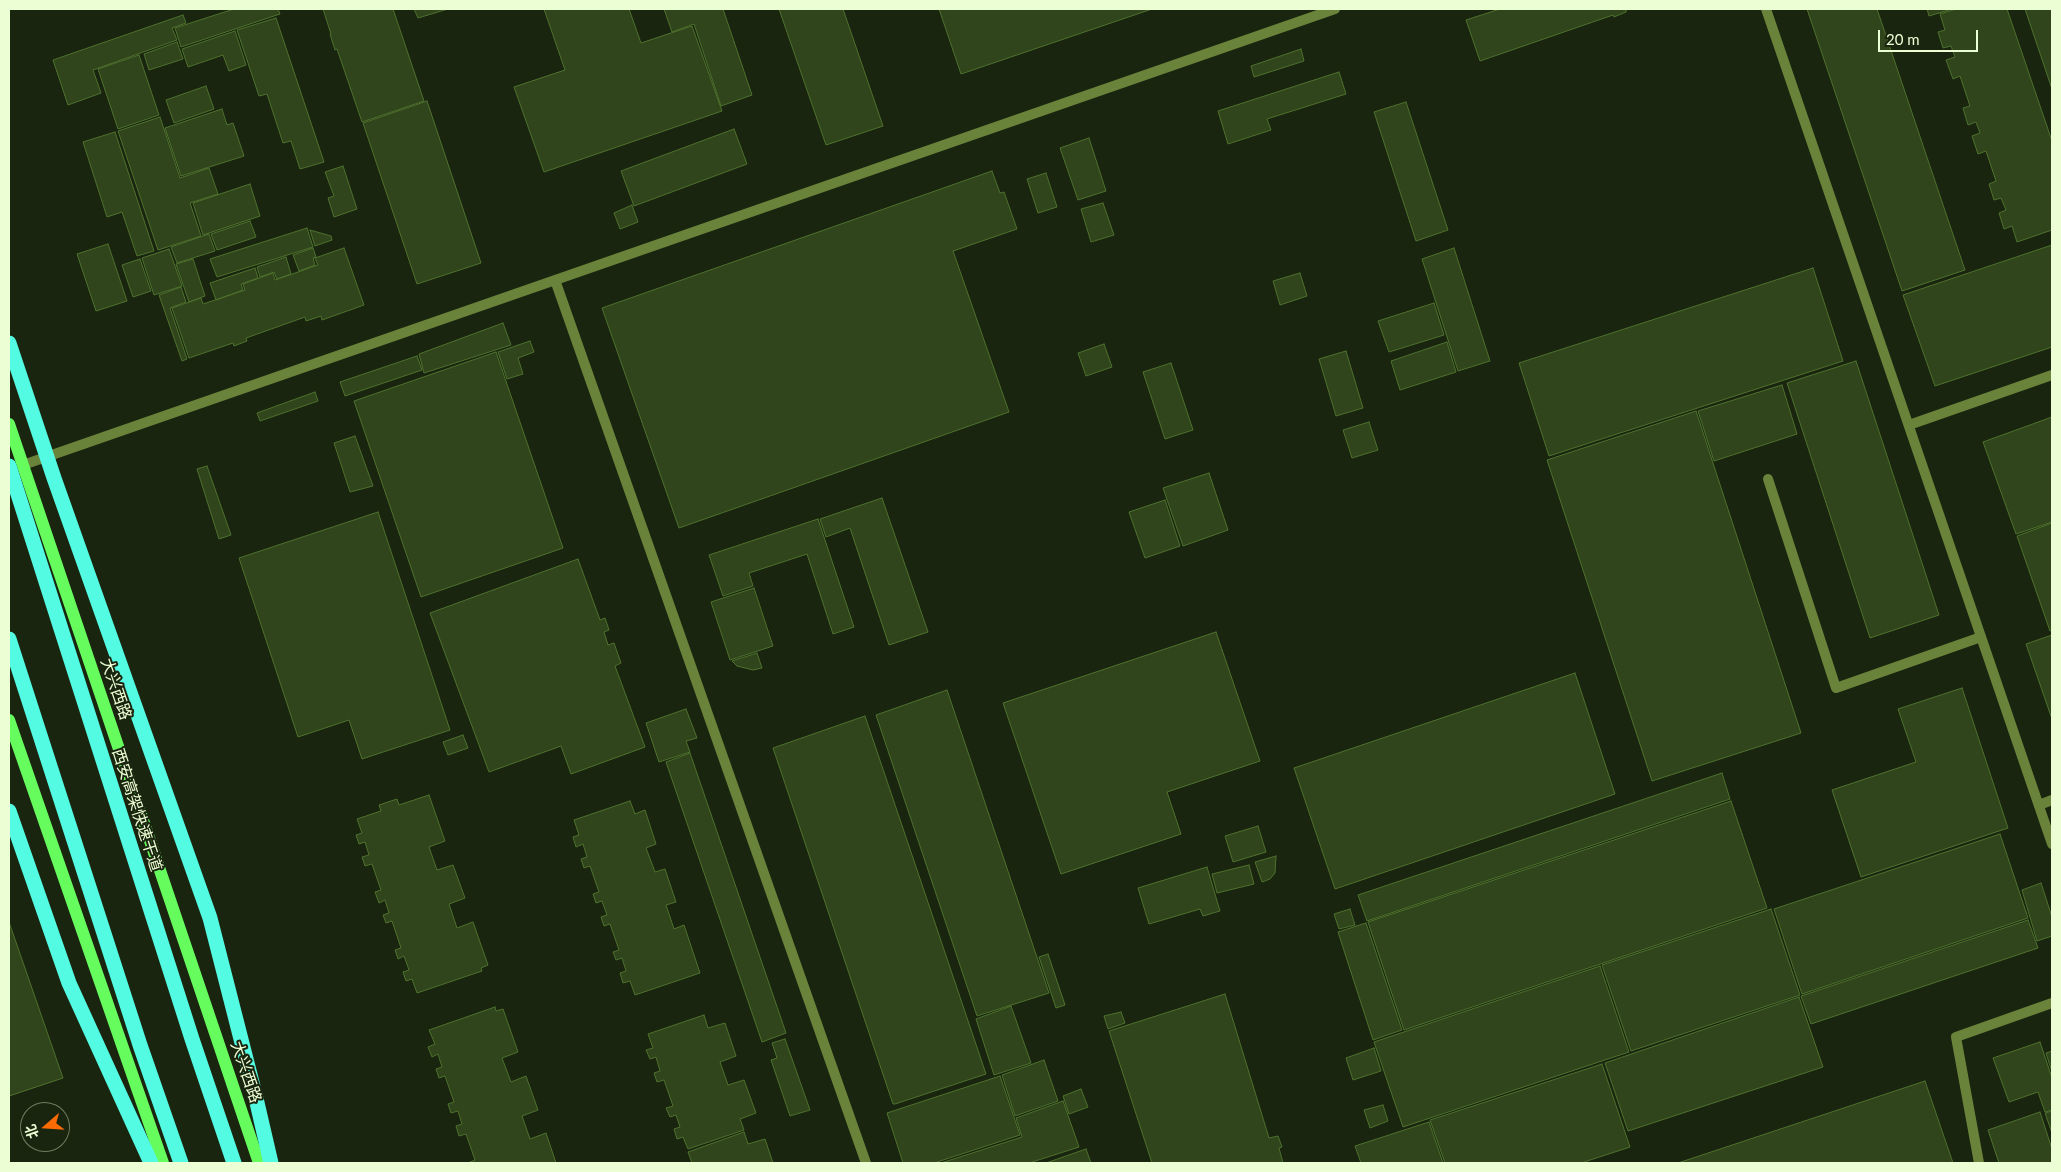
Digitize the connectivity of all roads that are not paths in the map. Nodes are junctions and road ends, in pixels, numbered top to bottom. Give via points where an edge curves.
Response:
1 (1335, 9) edge
2 (1766, 9) edge
3 (555, 280) junction
4 (9, 343) edge
5 (2052, 375) edge
6 (9, 424) edge
7 (1909, 425) junction
8 (16, 465) edge
9 (1768, 479) dead end
10 (1981, 637) junction
11 (9, 639) edge
12 (9, 720) edge
13 (2052, 800) edge
14 (2039, 805) junction
15 (9, 811) edge
16 (2052, 844) edge
17 (2052, 1003) edge
18 (151, 1163) edge
19 (163, 1163) edge
20 (181, 1163) edge
21 (234, 1163) edge
22 (259, 1163) edge
23 (271, 1163) edge
24 (866, 1163) edge
25 (1978, 1163) edge

1 - 3 street
2 - 7 street
3 - 8 street
3 - 24 street
4 - 23 highway, bridge via 210,918
5 - 7 street
6 - 8 main road, 大兴西路
7 - 10 street
8 - 21 highway, 西安高架快速干道 via 192,1039
8 - 22 main road, 大兴西路
9 - 10 street via 1836,688
10 - 14 street
11 - 20 highway
12 - 19 main road
13 - 14 street
14 - 16 street
15 - 18 highway via 69,983
17 - 25 street via 1956,1037

